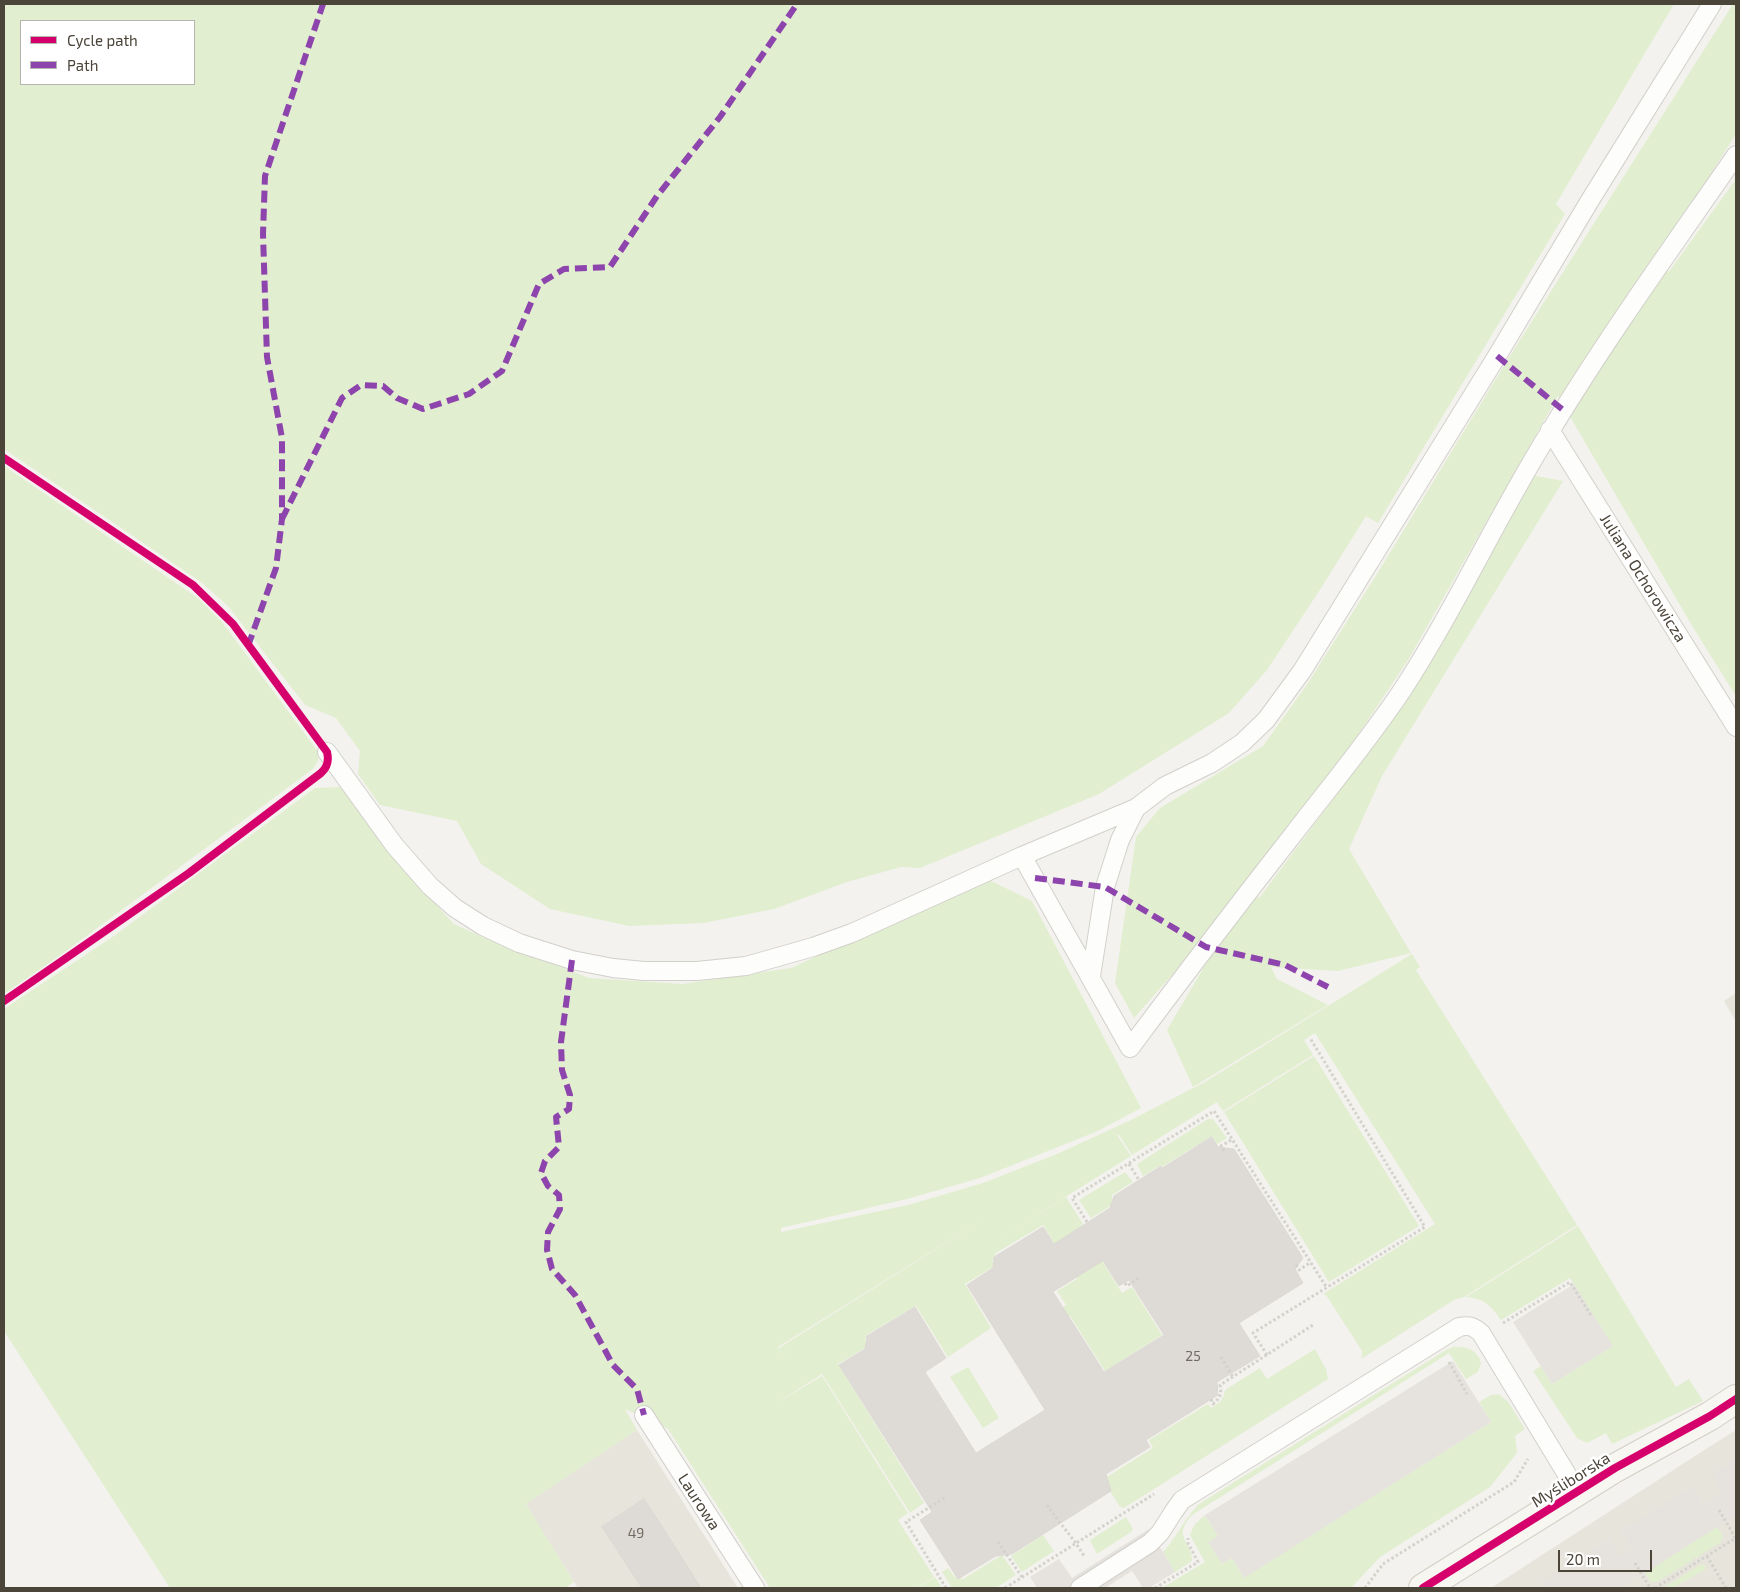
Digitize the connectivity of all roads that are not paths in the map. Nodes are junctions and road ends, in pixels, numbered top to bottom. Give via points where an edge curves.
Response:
1 (1712, 4) edge
2 (1736, 156) edge
3 (1550, 430) junction
4 (1736, 727) edge
5 (327, 752) dead end
6 (1136, 808) junction
7 (1022, 856) junction
8 (1091, 976) junction
9 (1736, 1399) edge
10 (644, 1415) dead end
11 (1577, 1491) junction
12 (755, 1588) edge
13 (1080, 1588) edge
14 (1423, 1588) edge

1 - 6 lane via 1302,671 1266,720 1242,743 1212,763 1165,786
2 - 3 lane via 1589,368
3 - 4 lane, Juliana Ochorowicza
3 - 8 lane via 1441,627 1402,690 1130,1048
5 - 7 lane via 395,846 430,886 455,908 519,944 613,968 644,972 697,971 746,966 776,958 852,933
6 - 7 lane
6 - 8 lane via 1120,840 1105,887
7 - 8 lane
9 - 11 street, Myśliborska
10 - 12 lane, Laurowa
11 - 13 lane via 1481,1333 1469,1325 1458,1327 1182,1500 1150,1543
11 - 14 street, Myśliborska

